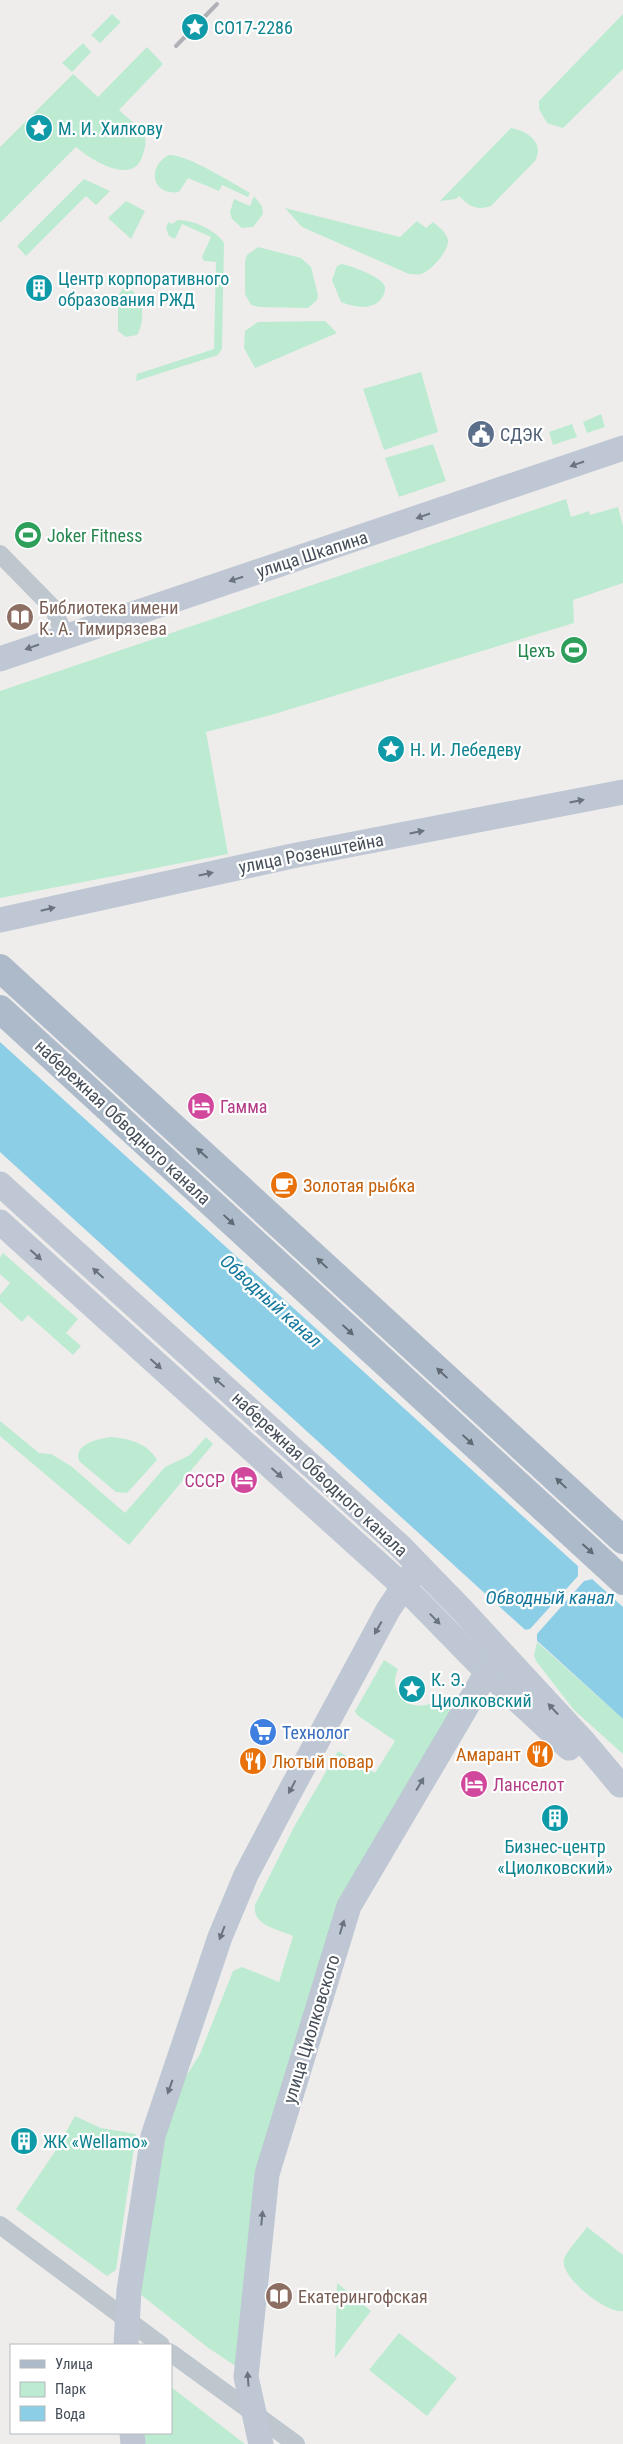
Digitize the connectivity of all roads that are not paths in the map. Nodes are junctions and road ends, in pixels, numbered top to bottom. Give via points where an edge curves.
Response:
1 (623, 448) edge
2 (0, 554) edge
3 (65, 636) junction
4 (0, 659) edge
5 (623, 792) edge
6 (0, 920) edge
7 (0, 968) edge
8 (0, 1008) edge
9 (0, 1184) edge
10 (0, 1222) edge
11 (623, 1540) edge
12 (418, 1565) junction
13 (623, 1580) edge
14 (403, 1586) junction
15 (494, 1664) junction
16 (622, 1786) edge
17 (0, 2225) edge
18 (128, 2320) junction
19 (126, 2344) edge
20 (159, 2344) edge
21 (172, 2354) edge
22 (253, 2414) junction
23 (261, 2444) edge
24 (296, 2444) edge

1 -> 3 street, улица Шкапина
2 - 3 street via 53,608
3 -> 4 street, улица Шкапина
6 -> 5 street, улица Розенштейна via 284,858
11 -> 7 main road, набережная Обводного канала
8 -> 13 main road, набережная Обводного канала
12 -> 9 street, набережная Обводного канала
10 -> 14 street, набережная Обводного канала
12 - 14 street
12 - 15 street, набережная Обводного канала
14 -> 15 street, набережная Обводного канала
14 -> 18 street via 246,1875 220,1937 154,2136
15 - 16 street, набережная Обводного канала via 576,1754
22 -> 15 street, улица Циолковского via 246,2377 267,2174 337,1943 349,1906
17 - 18 street
18 - 19 street
18 - 20 street
21 - 22 street
22 - 23 street, улица Циолковского
22 - 24 street

